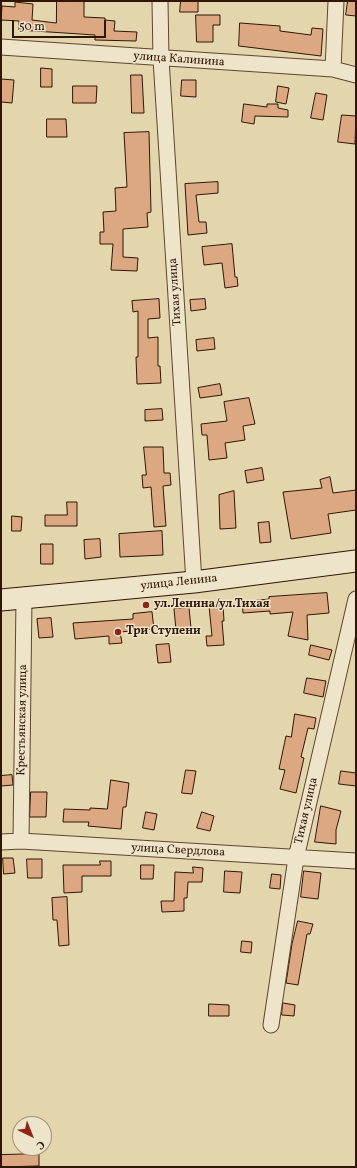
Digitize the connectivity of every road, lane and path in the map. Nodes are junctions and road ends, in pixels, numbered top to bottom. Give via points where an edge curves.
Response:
1 (160, 1) edge
2 (336, 1) edge
3 (1, 47) edge
4 (161, 59) junction
5 (333, 69) junction
6 (356, 75) edge
7 (356, 561) edge
8 (194, 582) junction
9 (24, 598) junction
10 (356, 599) edge
11 (1, 600) edge
12 (21, 841) junction
13 (1, 842) edge
14 (296, 858) junction
15 (356, 861) edge
16 (270, 1025) dead end

1 - 4 street, Тихая улица
2 - 5 street
3 - 4 street, улица Калинина
4 - 5 street, улица Калинина
4 - 8 street, Тихая улица
5 - 6 street, улица Калинина
7 - 8 main road, улица Ленина
8 - 9 main road, улица Ленина
9 - 11 main road, улица Ленина
9 - 12 street, Крестьянская улица
10 - 14 street, Тихая улица
12 - 13 street, улица Свердлова
12 - 14 street, улица Свердлова
14 - 15 street, улица Свердлова
14 - 16 street, Тихая улица

